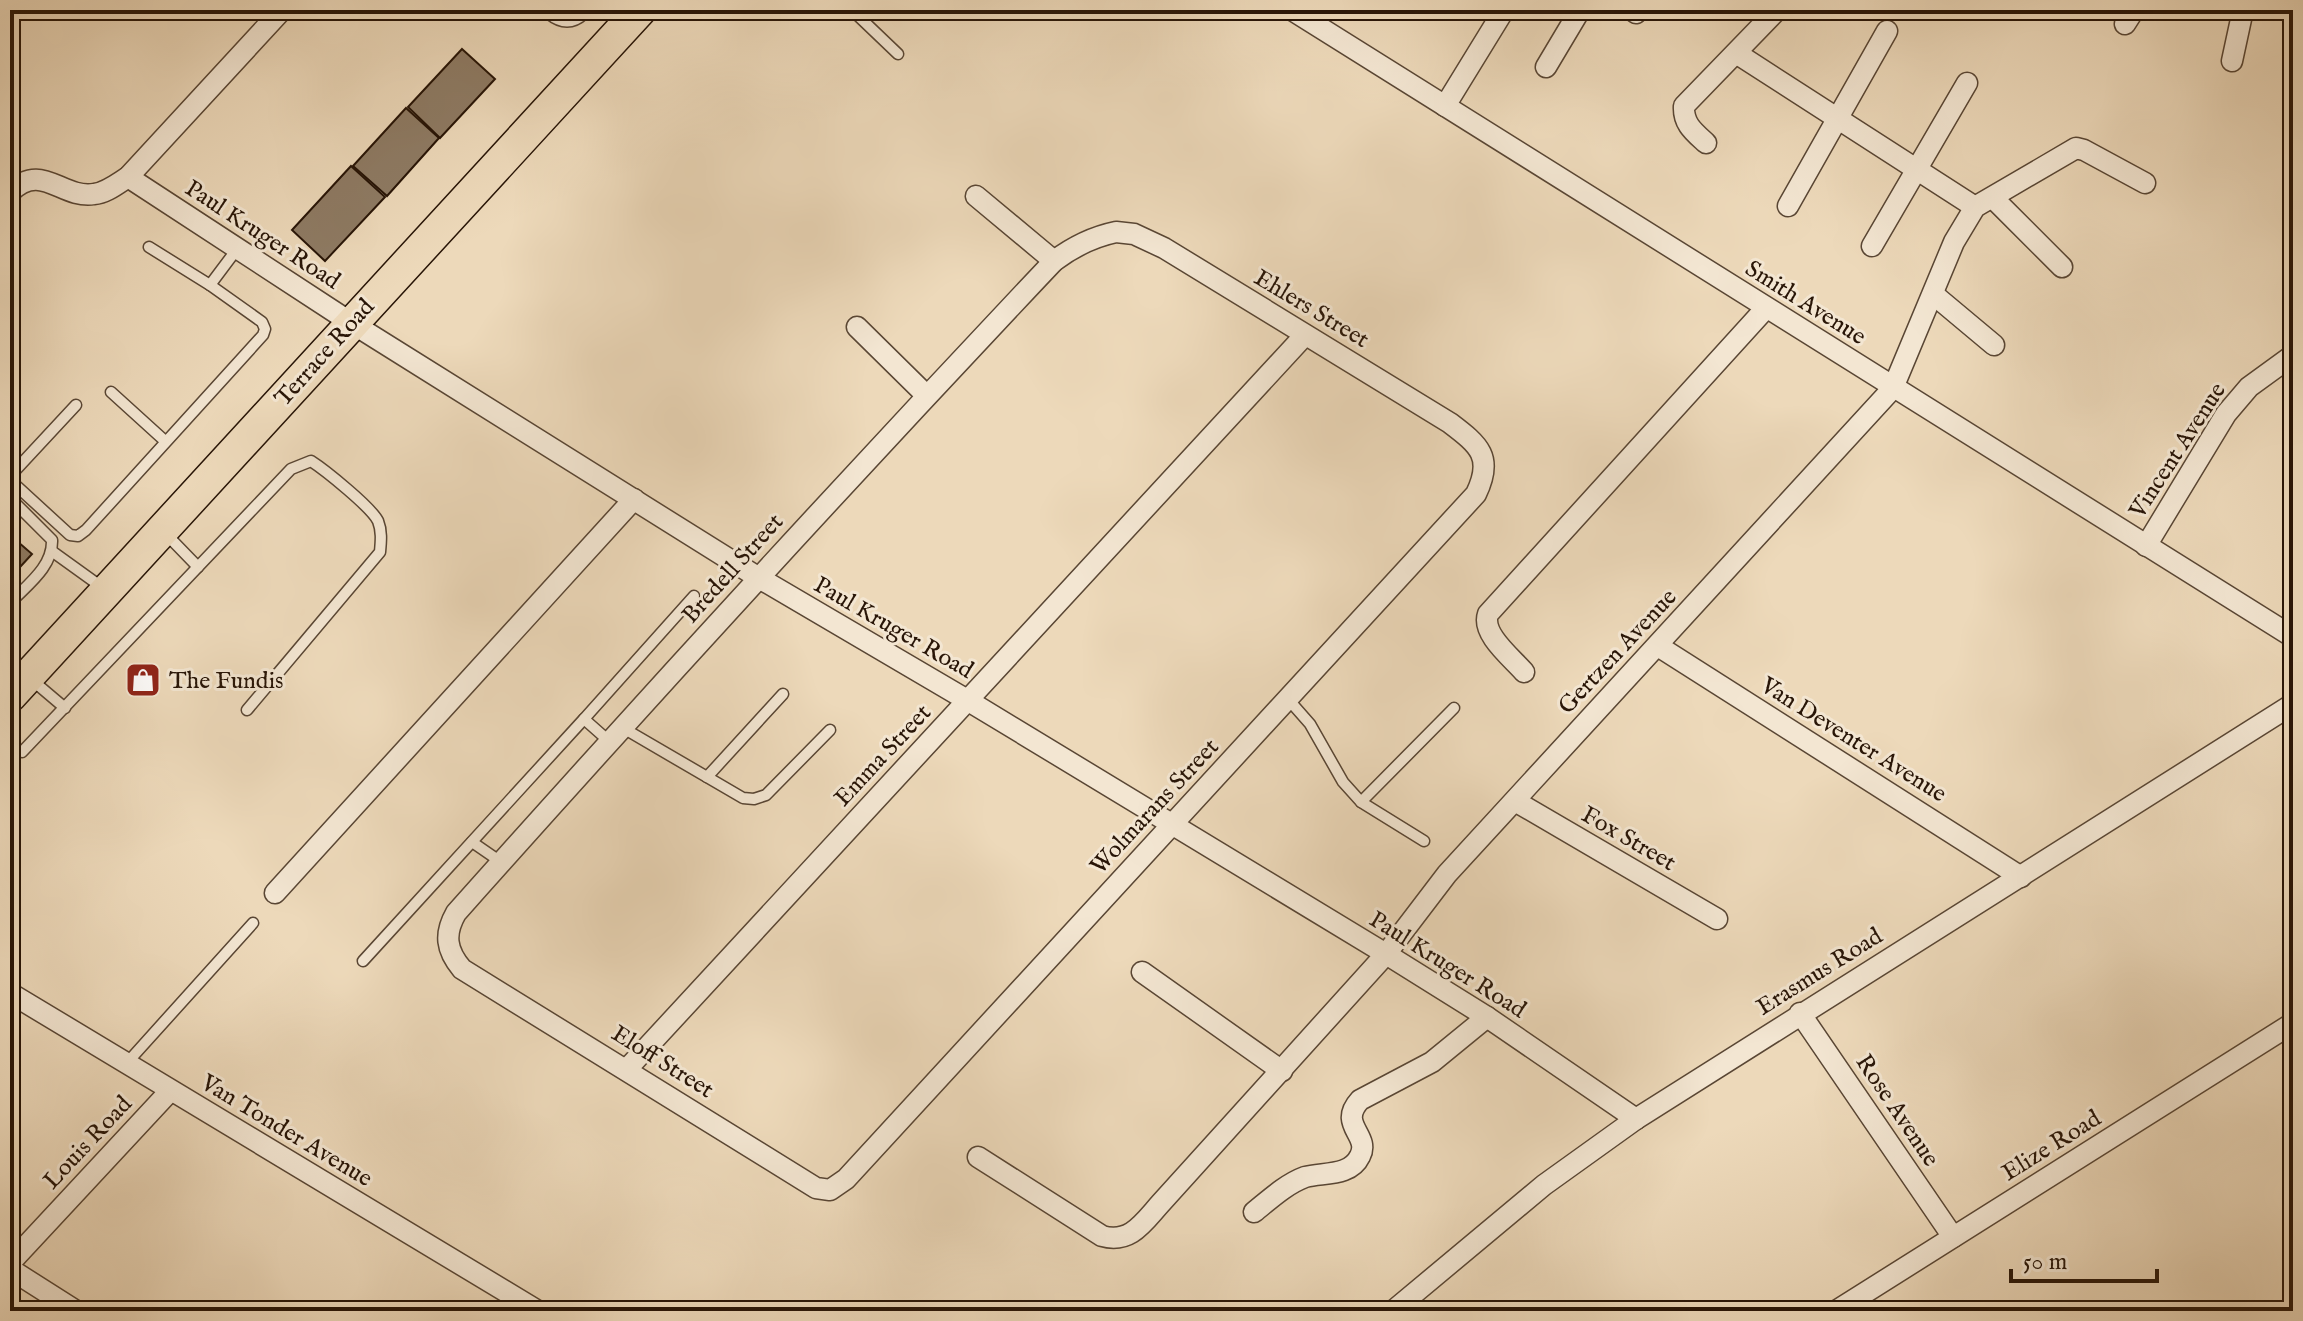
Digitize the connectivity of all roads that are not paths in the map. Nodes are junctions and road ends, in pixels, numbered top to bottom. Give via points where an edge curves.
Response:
1 (282, 10) edge
2 (552, 10) edge
3 (581, 10) edge
4 (640, 10) edge
5 (852, 10) edge
6 (1292, 10) edge
7 (1504, 10) edge
8 (1777, 10) edge
9 (2243, 10) edge
10 (1570, 14) edge
11 (1887, 31) dead end
12 (1736, 53) junction
13 (898, 54) dead end
14 (2232, 61) dead end
15 (1546, 67) dead end
16 (1967, 83) dead end
17 (1445, 106) junction
18 (1839, 119) junction
19 (1706, 143) dead end
20 (1918, 169) junction
21 (128, 177) junction
22 (2145, 183) dead end
23 (10, 192) edge
24 (976, 196) dead end
25 (1984, 202) junction
26 (1788, 206) dead end
27 (1094, 237) joint
28 (1872, 246) dead end
29 (149, 247) dead end
30 (237, 249) junction
31 (1054, 261) junction
32 (2062, 267) dead end
33 (210, 285) junction
34 (1933, 294) junction
35 (1766, 308) junction
36 (350, 322) junction
37 (857, 327) dead end
38 (1305, 335) junction
39 (1994, 345) dead end
40 (2293, 355) edge
41 (1893, 388) junction
42 (111, 392) dead end
43 (926, 395) junction
44 (76, 405) dead end
45 (165, 441) junction
46 (1485, 461) joint
47 (10, 478) edge
48 (10, 498) edge
49 (634, 499) junction
50 (161, 530) junction
51 (2146, 546) junction
52 (53, 552) junction
53 (198, 567) junction
54 (759, 578) junction
55 (106, 590) junction
56 (694, 596) dead end
57 (10, 603) edge
58 (2293, 637) edge
59 (1658, 646) junction
60 (1524, 672) dead end
61 (19, 686) edge
62 (783, 694) dead end
63 (1288, 699) junction
64 (967, 700) junction
65 (2293, 704) edge
66 (65, 708) junction
67 (1454, 708) dead end
68 (247, 710) dead end
69 (584, 719) junction
70 (830, 730) dead end
71 (616, 735) junction
72 (22, 752) dead end
73 (707, 777) junction
74 (1515, 801) junction
75 (1361, 802) junction
76 (1172, 826) junction
77 (1424, 841) dead end
78 (472, 842) junction
79 (501, 862) junction
80 (2021, 877) junction
81 (275, 893) dead end
82 (1717, 919) dead end
83 (253, 923) dead end
84 (1386, 954) junction
85 (454, 960) joint
86 (363, 961) dead end
87 (1142, 972) dead end
88 (10, 993) edge
89 (1800, 1013) junction
90 (1487, 1017) junction
91 (2293, 1023) edge
92 (126, 1064) junction
93 (627, 1069) junction
94 (1282, 1071) junction
95 (170, 1091) junction
96 (1636, 1119) junction
97 (978, 1157) dead end
98 (846, 1179) joint
99 (1254, 1212) dead end
100 (1953, 1237) junction
101 (10, 1266) edge
102 (76, 1311) edge
103 (538, 1311) edge
104 (1393, 1311) edge
105 (1836, 1311) edge

1 - 21 street
2 - 3 street via 567,17
4 - 36 main road, Terrace Road
5 - 13 lane
6 - 17 street, Smith Avenue
7 - 17 street
8 - 12 street
9 - 14 street
10 - 15 street
11 - 18 street
12 - 18 street
12 - 19 street via 1684,106 1688,126
16 - 20 street
17 - 35 street, Smith Avenue
18 - 20 street
18 - 26 street
20 - 25 street
20 - 28 street
21 - 23 street via 95,194 35,179
21 - 30 street, Paul Kruger Road
22 - 25 street via 2076,148
24 - 31 street
25 - 32 street
25 - 34 street, Gertzen Avenue via 1960,227
27 - 31 street, Bredell Street
27 - 38 street, Ehlers Street via 1134,234
29 - 33 lane
30 - 33 lane
30 - 36 street, Paul Kruger Road
31 - 43 street, Bredell Street
33 - 45 lane via 254,315 265,329
34 - 39 street
34 - 41 street, Gertzen Avenue
35 - 41 street, Smith Avenue
35 - 60 street via 1488,614 1489,631
36 - 49 street, Paul Kruger Road
36 - 50 main road, Terrace Road
37 - 43 street
38 - 46 street, Ehlers Street via 1450,423 1478,447
38 - 64 street, Emma Street
40 - 51 street, Vincent Avenue via 2249,387 2226,414
41 - 51 street, Smith Avenue
41 - 59 street, Gertzen Avenue
42 - 45 lane
43 - 54 street, Bredell Street
44 - 47 lane
45 - 47 lane via 78,536 70,535
46 - 63 street, Wolmarans Street via 1476,494
48 - 52 lane via 52,540
49 - 54 street, Paul Kruger Road
49 - 81 street
50 - 53 lane
50 - 55 main road, Terrace Road
51 - 58 street, Smith Avenue
52 - 55 lane
52 - 57 lane
53 - 66 lane
53 - 68 lane via 291,469 311,461 377,518 380,552
54 - 64 street, Paul Kruger Road
54 - 71 street, Bredell Street
55 - 61 main road, Terrace Road
56 - 69 lane
59 - 74 street, Gertzen Avenue
59 - 80 street, Van Deventer Avenue
61 - 66 lane
62 - 73 lane
63 - 75 lane
63 - 76 street, Wolmarans Street
64 - 76 street, Paul Kruger Road
64 - 93 street, Emma Street
65 - 80 street, Erasmus Road
66 - 72 lane
67 - 75 lane
69 - 71 lane
69 - 78 lane
70 - 73 lane via 766,795 743,798
71 - 73 lane
71 - 79 street, Bredell Street
74 - 82 street, Fox Street
74 - 84 street, Gertzen Avenue via 1447,874
75 - 77 lane
76 - 84 street, Paul Kruger Road
76 - 98 street, Wolmarans Street
78 - 79 lane
78 - 86 lane
79 - 85 street, Bredell Street via 451,922 448,949
80 - 89 street, Erasmus Road
83 - 92 lane
84 - 90 street, Paul Kruger Road
84 - 94 street, Gertzen Avenue
85 - 93 street, Eloff Street
87 - 94 street
88 - 92 street, Van Tonder Avenue
89 - 96 street, Erasmus Road
89 - 100 street, Rose Avenue
90 - 96 street, Paul Kruger Road
90 - 99 street via 1432,1062 1360,1100 1351,1113 1362,1150 1350,1167 1293,1182
91 - 100 street, Elize Road
92 - 95 street, Van Tonder Avenue
93 - 98 street, Eloff Street via 816,1188 830,1190
94 - 97 street, Gertzen Avenue via 1142,1224 1116,1240
95 - 101 street, Louis Road
95 - 103 street, Van Tonder Avenue
96 - 104 street, Erasmus Road via 1544,1185
100 - 105 street, Elize Road
101 - 102 street

